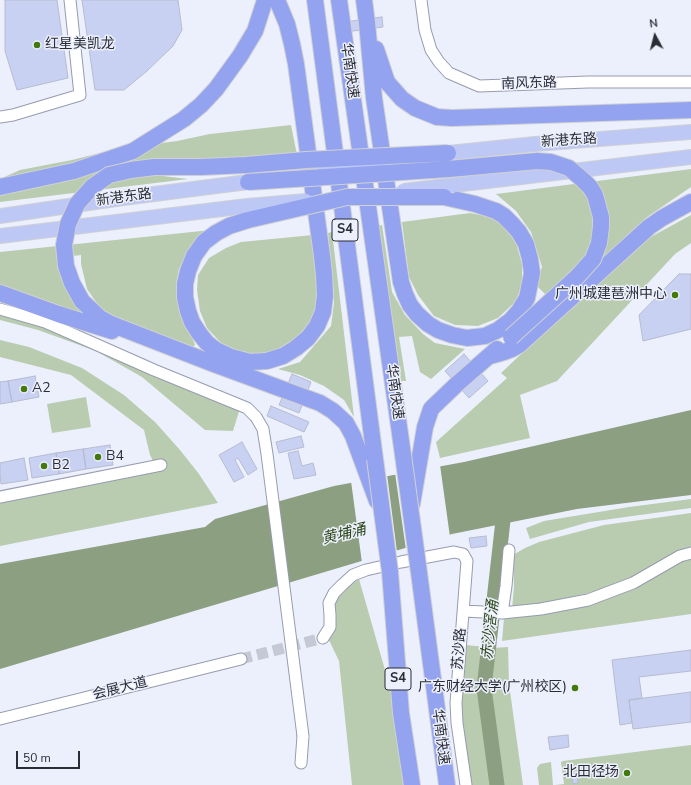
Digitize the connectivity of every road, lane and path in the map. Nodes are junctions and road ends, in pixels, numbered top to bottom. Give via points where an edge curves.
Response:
1 (70, 0) edge
2 (265, 0) edge
3 (277, 0) edge
4 (315, 0) edge
5 (339, 0) edge
6 (364, 0) edge
7 (421, 0) edge
8 (367, 23) junction
9 (691, 82) edge
10 (691, 110) edge
11 (0, 117) edge
12 (691, 132) edge
13 (448, 153) junction
14 (691, 157) edge
15 (248, 182) junction
16 (0, 187) edge
17 (449, 191) junction
18 (691, 202) edge
19 (247, 213) junction
20 (0, 216) edge
21 (0, 236) edge
22 (0, 292) edge
23 (0, 309) edge
24 (490, 356) junction
25 (214, 364) junction
26 (368, 460) junction
27 (161, 465) dead end
28 (0, 497) edge
29 (411, 510) junction
30 (509, 550) dead end
31 (691, 553) edge
32 (464, 610) junction
33 (502, 613) junction
34 (323, 638) dead end
35 (241, 659) tunnel mouth
36 (0, 719) edge
37 (302, 764) dead end
38 (412, 785) edge
39 (447, 785) edge
40 (466, 785) edge

1 - 11 street via 80,95
2 - 16 highway via 255,32 240,56 216,89 184,119 133,151 74,171
3 - 19 highway via 287,24 296,64 325,296 323,312 308,338 283,356 267,361 250,362 231,358 207,343 192,322 185,297 188,271 204,242
4 - 26 highway, 华南快速 / S4
5 - 29 highway, 华南快速 / S4, bridge
6 - 8 highway
7 - 9 street, 南风东路 via 425,30 431,50 439,62 450,73 479,86
8 - 10 highway via 387,82 402,99 436,117
8 - 17 highway via 374,98 401,282 405,294 417,314 438,330 467,338 485,336 510,321 527,298 532,272 530,259 519,232 504,216
12 - 13 main road, 新港东路
13 - 15 main road, 新港东路, bridge
13 - 25 highway, bridge via 246,165 154,167 109,175 92,187 77,204 68,224 64,245 66,266 72,284 82,301 100,318 111,324
14 - 17 main road, 新港东路
15 - 20 main road, 新港东路
15 - 24 highway, bridge via 537,161 551,162 569,168 590,187 601,217 601,235 593,259 576,278
17 - 19 highway, bridge via 347,197
18 - 24 highway via 649,227 519,345
19 - 21 main road, 新港东路
22 - 25 highway via 58,314
23 - 37 street, bridge via 45,322 247,408 256,417 262,429 267,454 303,736
24 - 29 highway via 431,409 425,427
25 - 26 highway via 320,403 333,411 346,423
26 - 38 highway, 华南快速 / S4, bridge via 382,514 390,572 401,713
27 - 28 street
29 - 39 highway, 华南快速 / S4, bridge
30 - 33 street
31 - 33 street via 680,556 633,583 588,600
32 - 33 street
32 - 34 street, 苏沙路 via 467,561 463,554 454,552 401,562 353,575 342,585 329,603 330,627
32 - 40 street, 苏沙路 via 456,703
35 - 36 street, 会展大道

